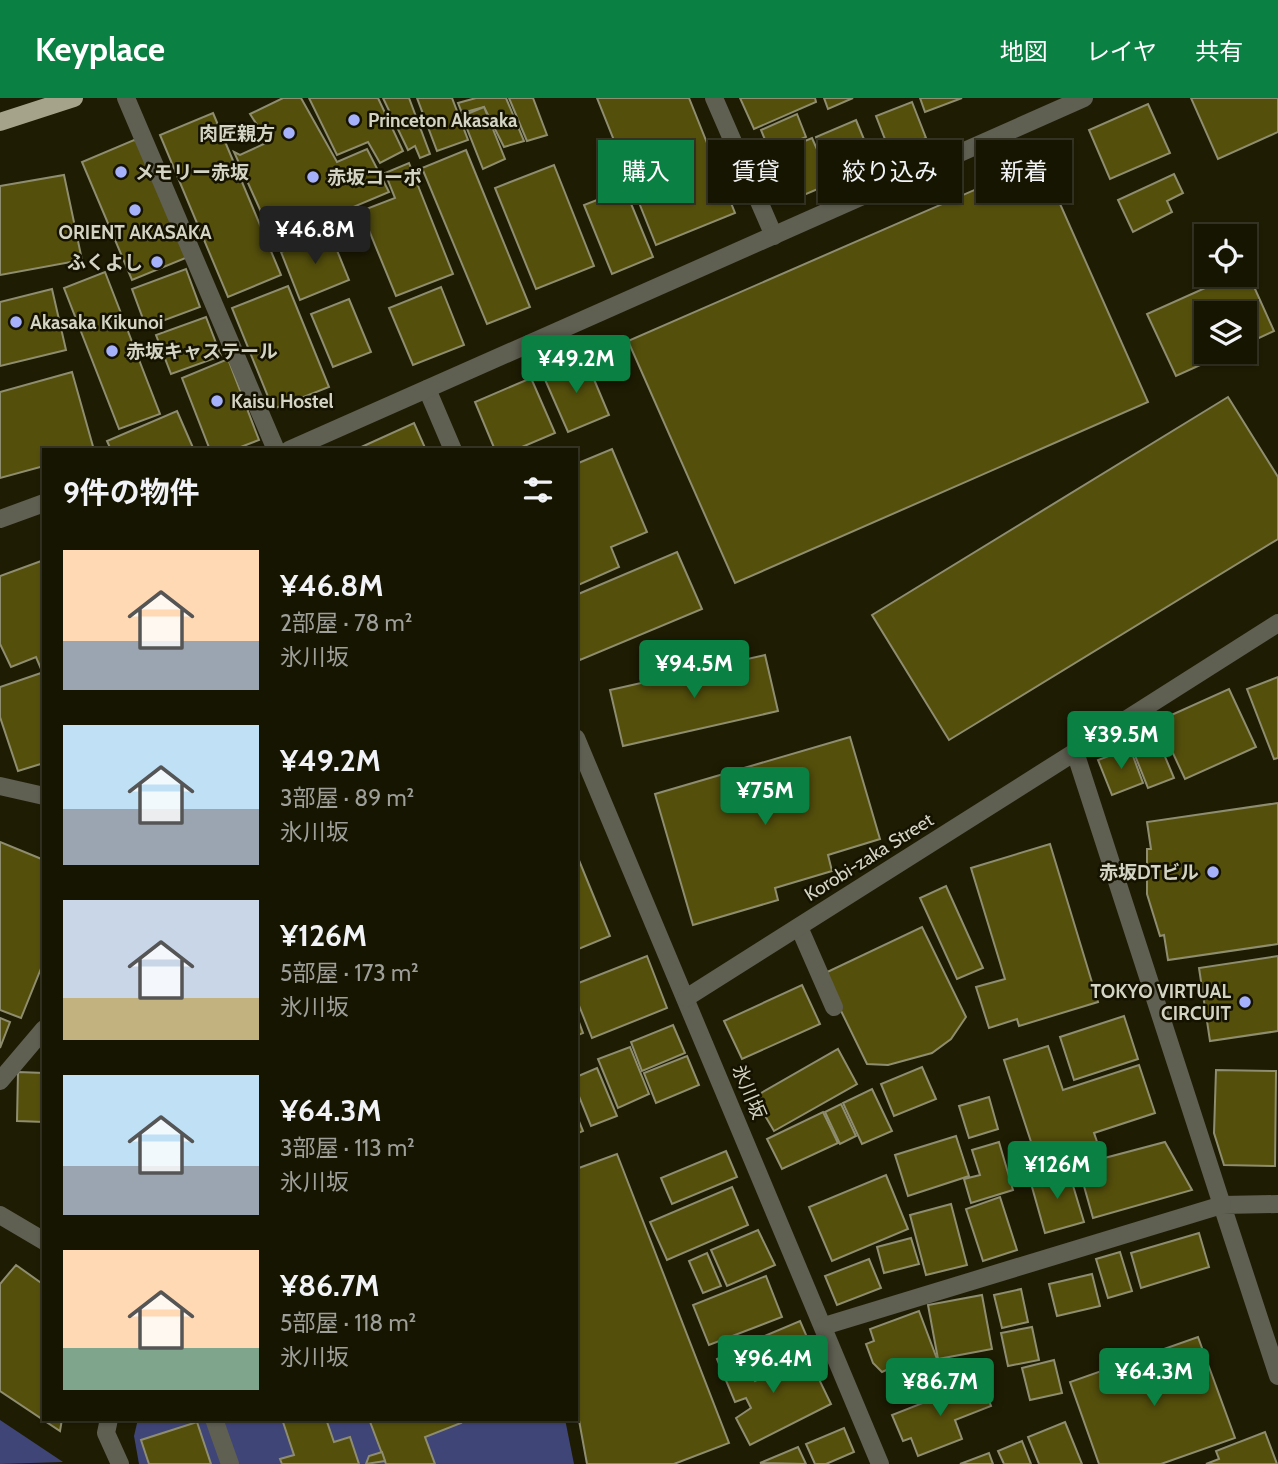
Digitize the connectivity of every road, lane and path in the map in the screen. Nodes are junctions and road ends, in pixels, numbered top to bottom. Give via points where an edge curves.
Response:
1 (71, 98) edge
2 (126, 98) edge
3 (714, 98) edge
4 (1084, 98) edge
5 (0, 122) edge
6 (774, 236) junction
7 (427, 389) junction
8 (275, 448) edge
9 (294, 448) edge
10 (452, 448) edge
11 (42, 504) edge
12 (0, 519) edge
13 (1278, 623) edge
14 (578, 743) edge
15 (1075, 752) junction
16 (0, 786) edge
17 (42, 796) edge
18 (799, 926) junction
19 (686, 998) junction
20 (834, 1007) dead end
21 (42, 1031) edge
22 (0, 1080) edge
23 (1278, 1204) edge
24 (1222, 1205) junction
25 (0, 1215) edge
26 (42, 1240) edge
27 (824, 1326) junction
28 (1278, 1377) edge
29 (215, 1421) edge
30 (108, 1426) edge
31 (120, 1464) edge
32 (230, 1464) edge
33 (880, 1464) edge

1 - 5 main road
2 - 8 street
3 - 6 street
4 - 6 street
6 - 7 street
7 - 9 street
7 - 10 street
11 - 12 street
13 - 15 street, Korobi-zaka Street
14 - 19 street, 氷川坂
15 - 18 street, Korobi-zaka Street
15 - 24 street
16 - 17 street
18 - 19 street, Korobi-zaka Street
18 - 20 street
19 - 27 street, 氷川坂
21 - 22 street
23 - 24 street
24 - 27 street
24 - 28 street
25 - 26 street
27 - 33 street, 氷川坂
29 - 32 street
30 - 31 street

